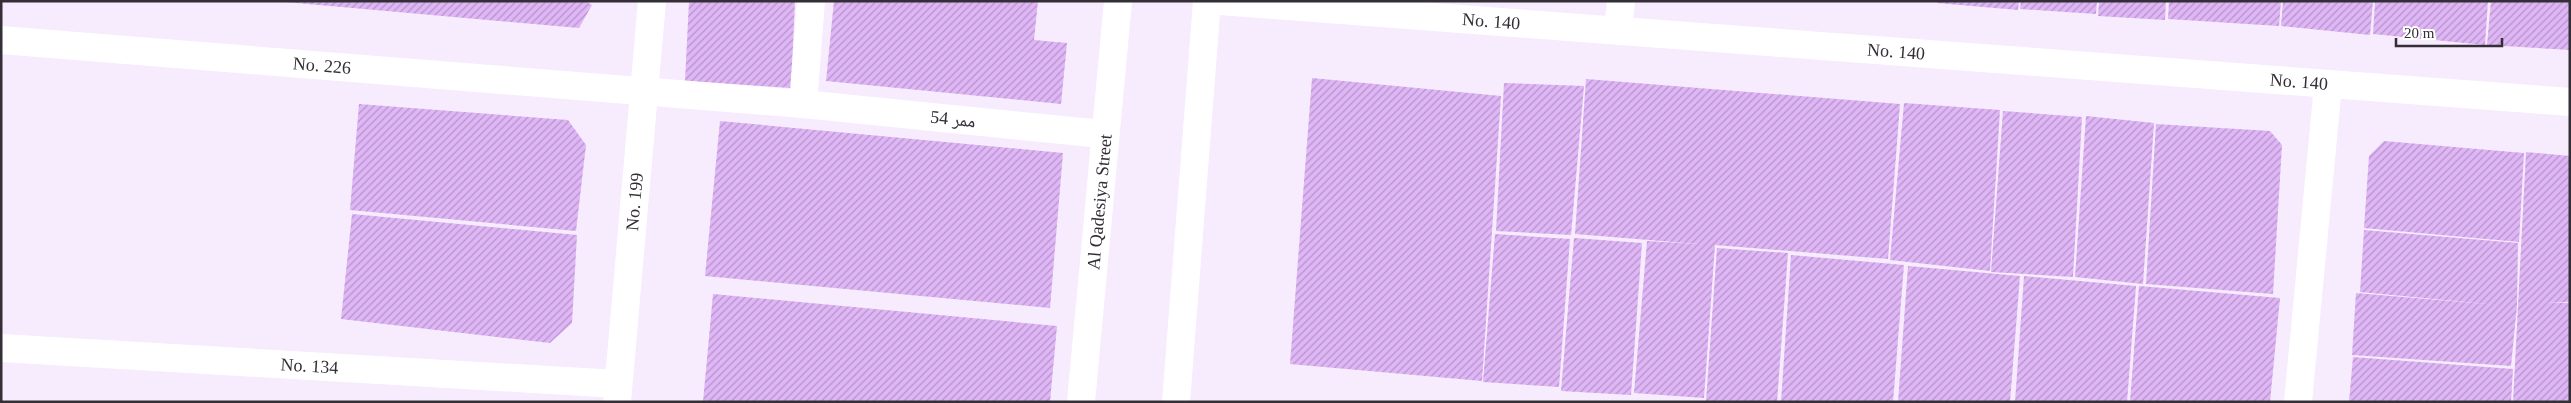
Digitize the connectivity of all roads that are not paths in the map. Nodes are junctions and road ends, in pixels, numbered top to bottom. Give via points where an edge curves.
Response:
1 (652, 1) edge
2 (811, 1) edge
3 (1118, 1) edge
4 (1208, 1) edge
5 (1220, 1) edge
6 (1621, 1) edge
7 (1618, 32) junction
8 (1, 40) edge
9 (2328, 85) junction
10 (645, 92) junction
11 (2570, 102) edge
12 (803, 104) junction
13 (1102, 134) dead end
14 (1, 348) edge
15 (617, 393) edge
16 (1081, 402) edge
17 (1176, 402) edge
18 (2298, 402) edge

1 - 10 street, No. 199
2 - 12 street
3 - 16 street, Al Qadesiya Street
4 - 17 street
5 - 7 street, No. 140
6 - 7 street
7 - 9 street, No. 140
8 - 10 street, No. 226
9 - 11 street, No. 140
9 - 18 street
10 - 12 street, ممر 54
10 - 15 street, No. 199
12 - 13 street, ممر 54
14 - 15 street, No. 134

